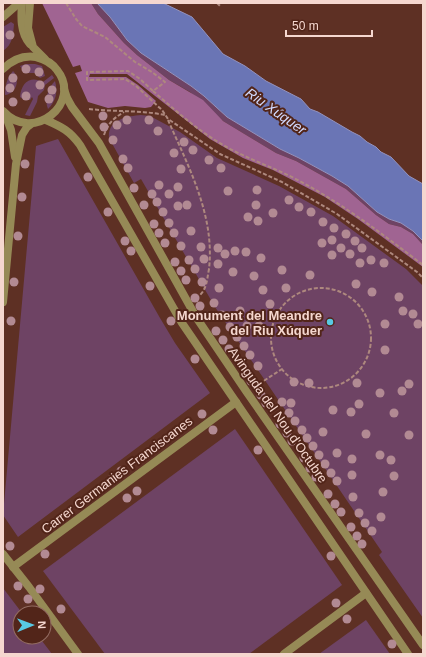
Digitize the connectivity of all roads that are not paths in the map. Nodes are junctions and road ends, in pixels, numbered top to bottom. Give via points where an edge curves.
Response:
1 (19, 3) edge
2 (22, 3) edge
3 (30, 3) edge
4 (3, 18) edge
5 (33, 47) junction
6 (47, 61) junction
7 (3, 69) edge
8 (64, 89) junction
9 (3, 111) edge
10 (46, 120) junction
11 (31, 124) junction
12 (16, 164) junction
13 (3, 302) edge
14 (236, 402) junction
15 (3, 555) edge
16 (14, 567) junction
17 (366, 593) junction
18 (423, 645) edge
19 (78, 654) edge
20 (284, 654) edge
21 (408, 654) edge

1 - 4 street
2 - 5 street, Avinguda del Nou d'Octubre via 23,31 26,40
3 - 5 street via 28,28
5 - 6 street, Avinguda del Nou d'Octubre
6 - 7 street via 32,56 23,57
6 - 8 street, Avinguda del Nou d'Octubre via 60,74
8 - 10 street via 60,105
8 - 18 street, Avinguda del Nou d'Octubre via 72,108 99,143 196,317
9 - 11 street via 12,119
9 - 12 street via 11,130
10 - 11 street
10 - 14 street, Avinguda del Nou d'Octubre via 73,135 80,145 182,323
11 - 12 street via 22,135
12 - 13 street
14 - 16 street, Carrer Germanies Franciscanes
14 - 17 street, Avinguda del Nou d'Octubre
15 - 16 street
16 - 19 street
17 - 20 street
17 - 21 street, Avinguda del Nou d'Octubre

